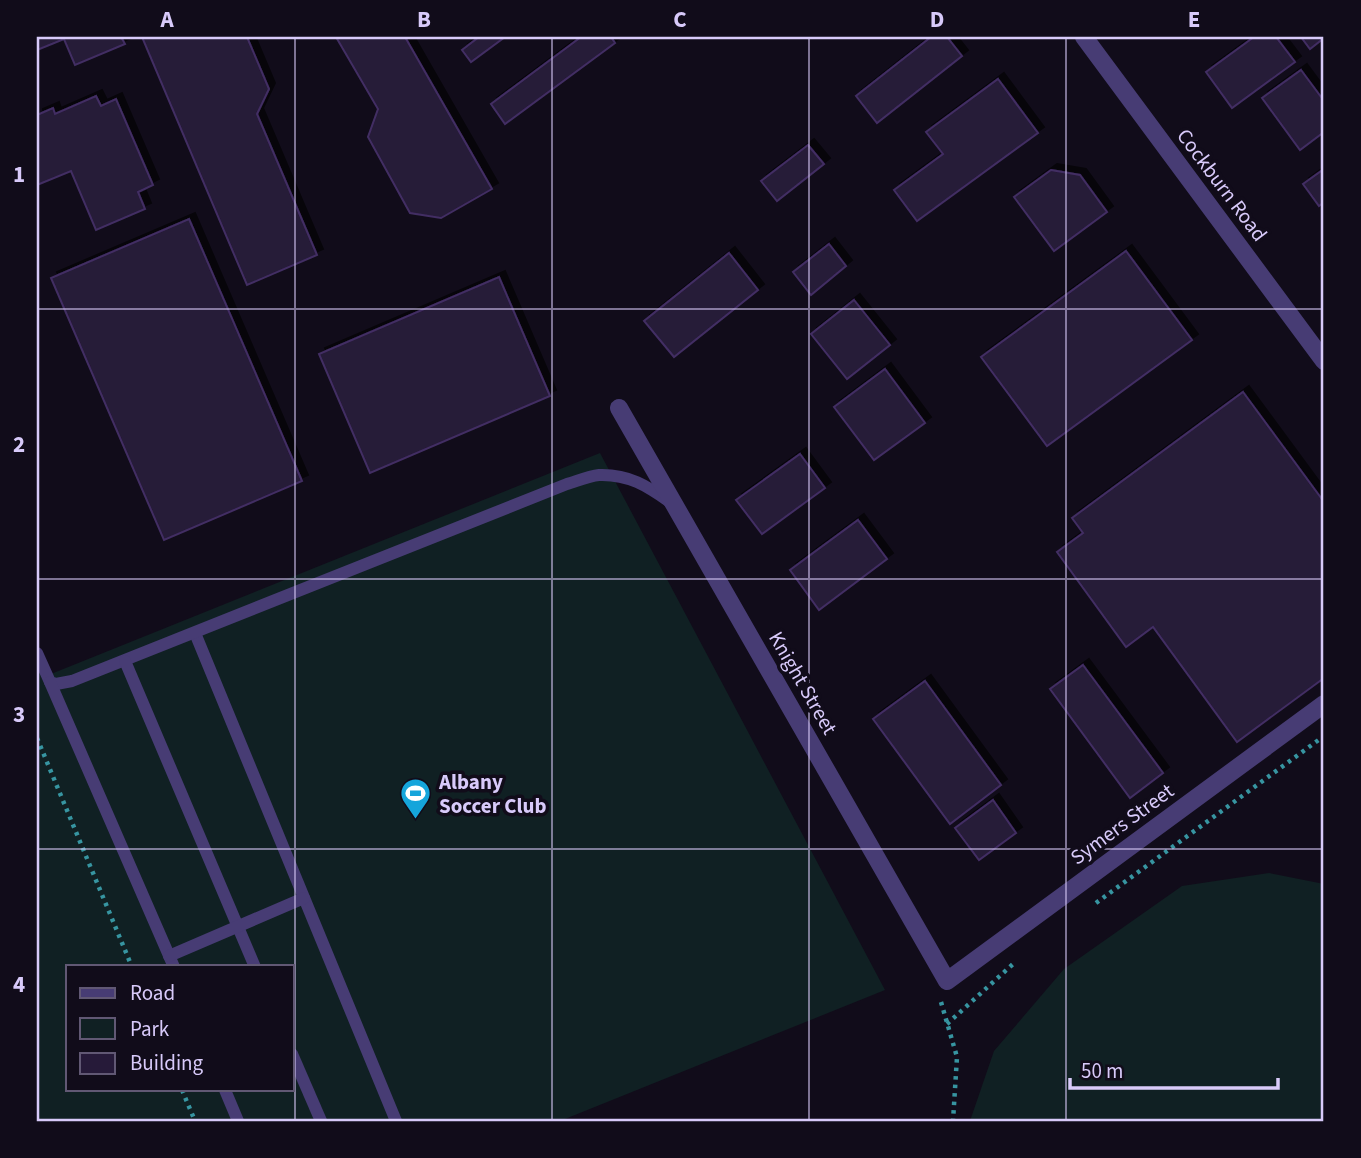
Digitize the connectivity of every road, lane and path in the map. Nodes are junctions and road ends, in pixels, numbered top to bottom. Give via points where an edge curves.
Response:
1 (1084, 37) edge
2 (1324, 361) edge
3 (619, 408) dead end
4 (676, 507) junction
5 (195, 632) junction
6 (37, 653) edge
7 (125, 661) junction
8 (50, 682) junction
9 (1324, 704) edge
10 (1324, 736) edge
11 (37, 738) edge
12 (304, 898) junction
13 (1089, 908) dead end
14 (238, 926) junction
15 (1021, 958) dead end
16 (172, 962) edge
17 (131, 965) edge
18 (254, 965) edge
19 (947, 981) junction
20 (947, 1024) junction
21 (294, 1059) edge
22 (183, 1092) edge
23 (226, 1092) edge
24 (195, 1121) edge
25 (238, 1121) edge
26 (321, 1121) edge
27 (396, 1121) edge
28 (953, 1121) edge

1 - 2 street, Cockburn Road
3 - 4 street, Knight Street
4 - 5 lane via 630,478 597,475
4 - 19 street, Knight Street
5 - 7 lane
5 - 12 lane
6 - 8 lane
7 - 8 lane via 72,681
7 - 14 lane
8 - 16 lane
9 - 19 street, Symers Street
10 - 13 path
11 - 17 path
12 - 14 lane
12 - 27 lane
14 - 16 lane
14 - 18 lane
15 - 20 path
19 - 20 path via 941,1002
20 - 28 path via 957,1057
21 - 26 lane
22 - 24 path
23 - 25 lane

